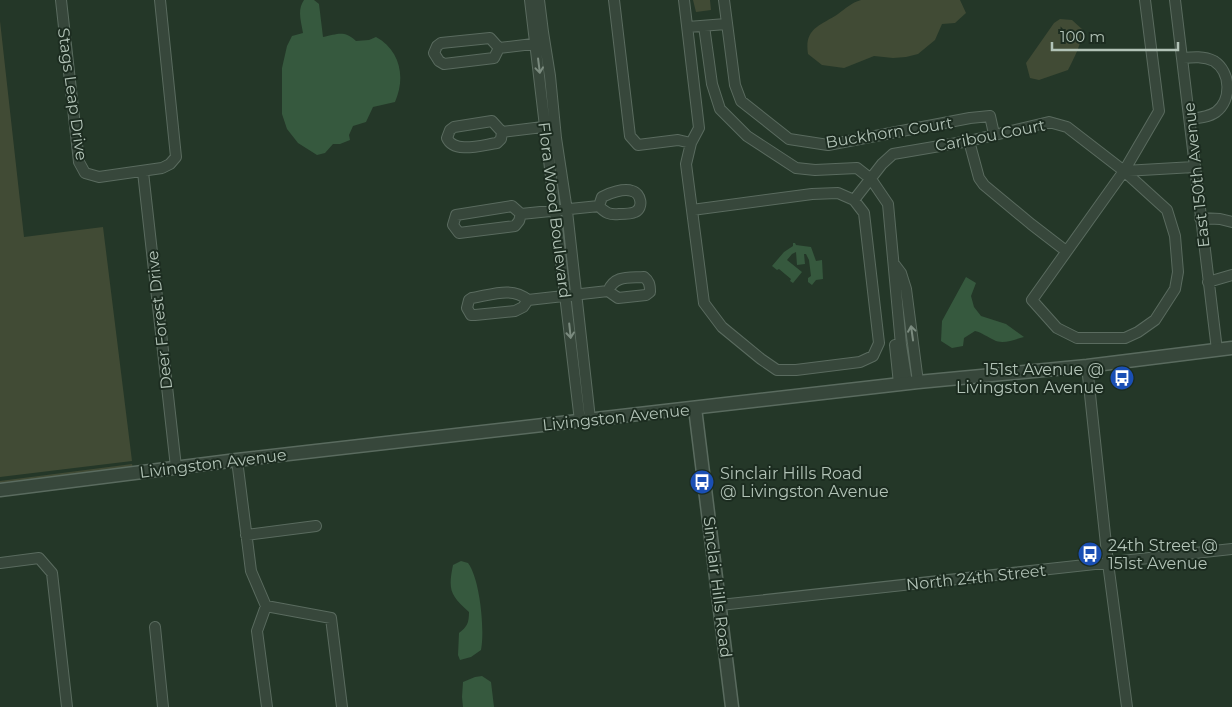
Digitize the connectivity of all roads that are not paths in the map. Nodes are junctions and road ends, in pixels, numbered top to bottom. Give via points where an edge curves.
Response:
1 (60, 0) edge
2 (160, 0) edge
3 (530, 0) edge
4 (539, 0) edge
5 (614, 0) edge
6 (684, 0) edge
7 (724, 0) edge
8 (1145, 0) edge
9 (1175, 0) edge
10 (726, 24) junction
11 (704, 26) junction
12 (688, 27) junction
13 (540, 42) junction
14 (499, 48) junction
15 (1183, 58) junction
16 (1190, 119) junction
17 (550, 126) junction
18 (502, 132) junction
19 (994, 134) junction
20 (969, 140) junction
21 (691, 143) junction
22 (1194, 167) junction
23 (1124, 171) junction
24 (143, 172) junction
25 (871, 179) junction
26 (854, 200) junction
27 (599, 206) dead end
28 (692, 210) junction
29 (562, 211) junction
30 (521, 214) junction
31 (1200, 218) junction
32 (1232, 222) edge
33 (1066, 251) junction
34 (894, 262) junction
35 (1232, 275) edge
36 (1208, 282) junction
37 (608, 291) dead end
38 (571, 296) junction
39 (528, 300) junction
40 (1232, 348) edge
41 (1217, 350) junction
42 (1087, 366) junction
43 (908, 383) junction
44 (694, 408) junction
45 (585, 420) junction
46 (237, 460) junction
47 (176, 467) junction
48 (0, 490) edge
49 (316, 526) dead end
50 (246, 535) junction
51 (1232, 549) edge
52 (0, 563) edge
53 (1108, 563) junction
54 (720, 605) junction
55 (266, 606) junction
56 (155, 627) dead end
57 (67, 707) edge
58 (163, 707) edge
59 (266, 707) edge
60 (342, 707) edge
61 (732, 707) edge
62 (1127, 707) edge

1 - 24 street, Stags Leap Drive via 78,162 85,173 99,177
2 - 24 street, Stags Leap Drive via 176,157 162,168
3 - 13 street, Flora Wood Boulevard
4 - 13 street, Flora Wood Boulevard
5 - 21 street via 630,136 638,145 678,140
6 - 12 street
7 - 10 street, Buckhorn Court
8 - 23 street via 1159,112
9 - 15 street, East 150th Avenue
10 - 11 street
10 - 19 street, Buckhorn Court via 735,85 741,100 789,139 828,145 990,116
11 - 12 street
11 - 25 street via 712,84 720,108 746,136 796,168 857,168
12 - 21 street via 699,128
13 - 14 street
13 - 17 street, Flora Wood Boulevard via 550,76
14 - 14 street via 494,58 444,64 434,53 441,43 490,38
15 - 16 street, East 150th Avenue
15 - 16 street via 1203,57 1213,61 1225,76 1228,89 1216,112
16 - 22 street, East 150th Avenue
17 - 18 street
17 - 29 street, Flora Wood Boulevard
18 - 18 street via 497,143 458,148 447,138 454,127 492,122
19 - 20 street, Caribou Court
19 - 23 street, Caribou Court via 1049,122 1067,127
20 - 25 street, Caribou Court via 893,154
20 - 33 street via 979,178 984,185
21 - 28 street via 686,164
22 - 23 street
22 - 31 street, East 150th Avenue
23 - 33 street
23 - 33 street, Caribou Court via 1166,210 1175,236 1178,272 1175,289 1155,320 1125,338 1076,338 1056,328 1032,300
24 - 47 street, Deer Forest Drive
25 - 26 street, Caribou Court
25 - 34 street via 888,204
26 - 28 street via 838,192
26 - 28 street via 864,213 879,342 873,356 860,362 796,370 777,370 761,359 722,327 704,303
27 - 29 street
29 - 30 street
29 - 38 street, Flora Wood Boulevard
30 - 30 street via 515,226 459,233 453,225 456,215 512,206
31 - 32 street
31 - 36 street, East 150th Avenue
34 - 43 street via 890,300
43 -> 34 street via 906,289
35 - 36 street
36 - 41 street, East 150th Avenue
37 - 38 street
38 - 39 street
38 - 45 street, Flora Wood Boulevard
39 - 39 street via 515,311 471,315 467,308 472,298 512,291
40 - 41 street, Livingston Avenue
41 - 42 street, Livingston Avenue
42 - 43 street, Livingston Avenue
42 - 53 street
43 - 44 street, Livingston Avenue
44 - 45 street, Livingston Avenue
44 - 54 street, Sinclair Hills Road
45 - 46 street, Livingston Avenue
46 - 47 street, Livingston Avenue
46 - 50 street
47 - 48 street, Livingston Avenue
49 - 50 street
50 - 55 street via 251,571
51 - 53 street, North 24th Street
52 - 57 street via 39,558 52,572
53 - 54 street, North 24th Street
53 - 62 street
54 - 61 street, Sinclair Hills Road
55 - 59 street via 257,631
55 - 60 street via 331,618
56 - 58 street

